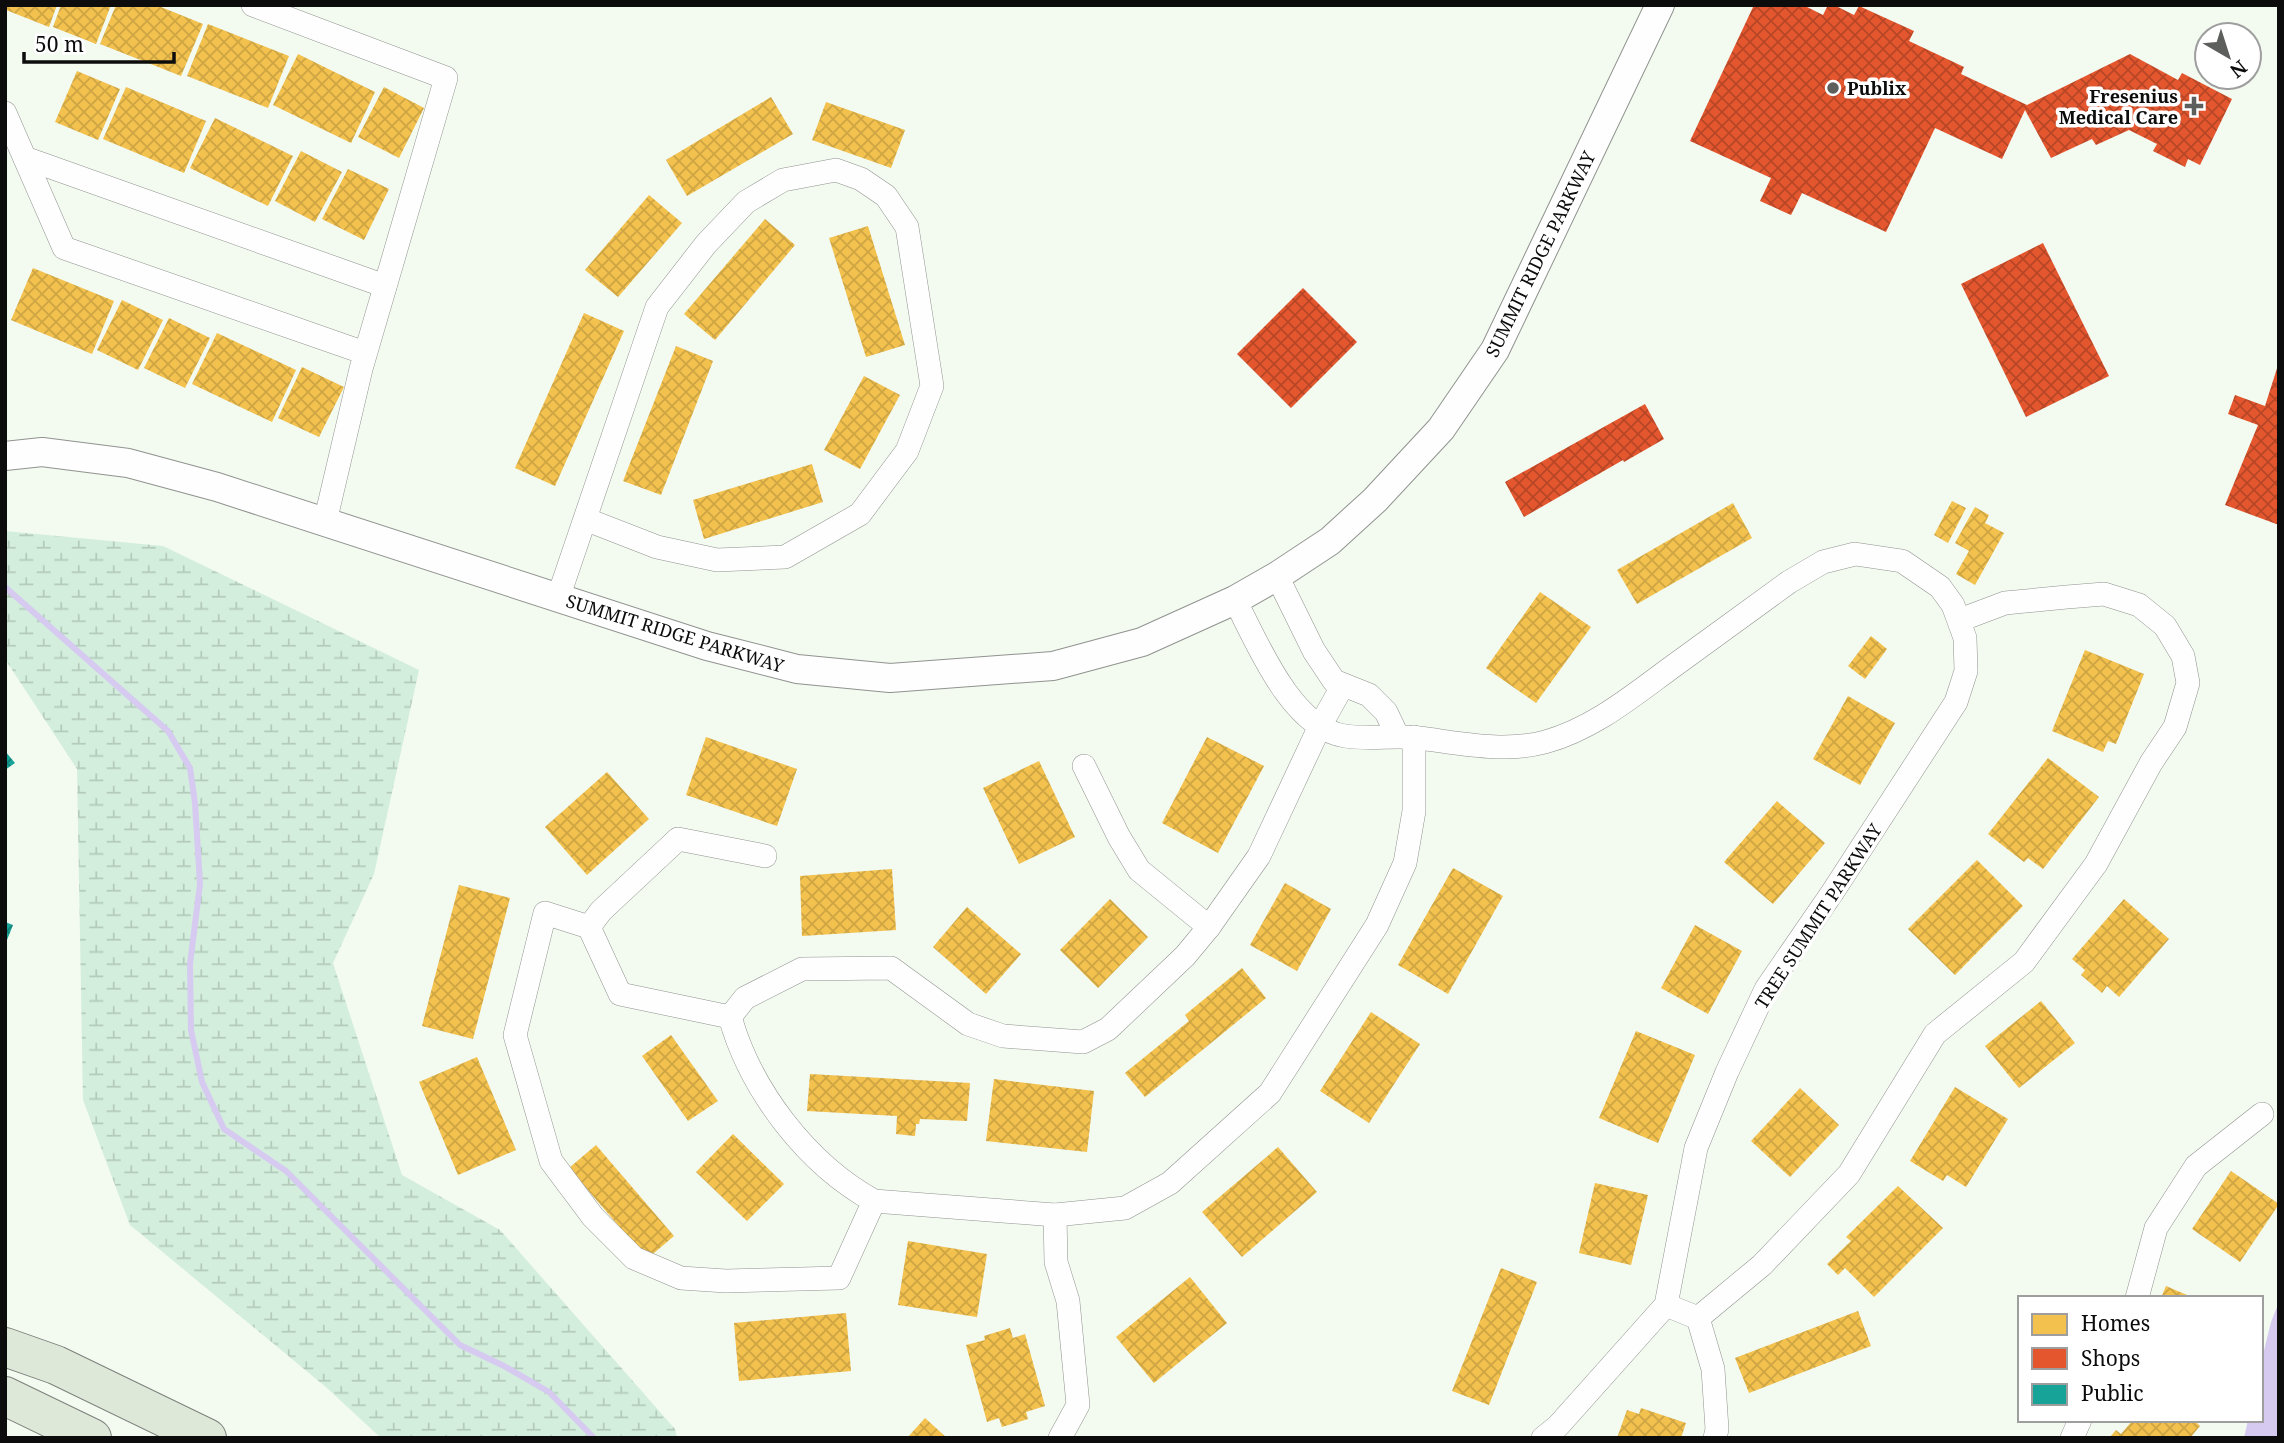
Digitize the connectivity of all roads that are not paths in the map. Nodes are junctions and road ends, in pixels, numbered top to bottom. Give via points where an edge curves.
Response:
1 (253, 5) edge
2 (1660, 5) edge
3 (5, 113) edge
4 (25, 158) junction
5 (385, 286) junction
6 (365, 353) junction
7 (5, 456) edge
8 (585, 519) junction
9 (325, 522) junction
10 (1277, 576) junction
11 (558, 598) junction
12 (1235, 600) junction
13 (1960, 620) junction
14 (1343, 685) junction
15 (1320, 726) junction
16 (1406, 736) junction
17 (1084, 766) dead end
18 (765, 856) dead end
19 (589, 927) junction
20 (1209, 927) junction
21 (730, 1017) junction
22 (2262, 1114) dead end
23 (874, 1201) junction
24 (1055, 1216) junction
25 (2138, 1296) edge
26 (1666, 1306) junction
27 (1698, 1318) junction
28 (5, 1347) edge
29 (5, 1396) edge
30 (2079, 1422) edge
31 (92, 1438) edge
32 (207, 1438) edge
33 (1060, 1438) edge
34 (1543, 1438) edge
35 (1715, 1438) edge
36 (2072, 1438) edge

1 - 5 street via 446,78
2 - 10 street, SUMMIT RIDGE PARKWAY via 1495,350 1441,429 1375,500 1329,541
3 - 4 street
4 - 5 street
4 - 6 street via 64,248
5 - 6 street
6 - 9 street
7 - 9 street, SUMMIT RIDGE PARKWAY via 42,452 128,463
8 - 8 street via 657,307 706,244 746,202 783,180 836,170 861,178 886,196 907,227 932,386 908,451 860,514 785,556 716,560 657,547
8 - 11 street
9 - 11 street, SUMMIT RIDGE PARKWAY
10 - 12 street, SUMMIT RIDGE PARKWAY
10 - 14 street via 1314,651 1334,681
11 - 12 street, SUMMIT RIDGE PARKWAY via 797,670 890,677 1053,666 1142,642
12 - 15 street, TREE SUMMIT PARKWAY via 1276,678 1303,713
13 - 16 street, TREE SUMMIT PARKWAY via 1940,587 1902,561 1855,554 1823,562 1789,582 1593,723 1545,742 1500,748
13 - 26 street, TREE SUMMIT PARKWAY via 1966,671 1956,702 1766,989 1727,1072 1696,1148
13 - 27 street via 2005,603 2079,596 2104,594 2139,605 2165,626 2183,656 2188,684 2175,727 2096,864 2024,962 1935,1034 1849,1174 1762,1265
14 - 15 street
14 - 16 street via 1369,695
15 - 16 street, TREE SUMMIT PARKWAY via 1341,736
15 - 20 street via 1259,856
16 - 24 street via 1414,811 1405,863 1377,925 1270,1093 1170,1183 1125,1208
17 - 20 street via 1139,870
18 - 19 street via 678,839
19 - 21 street via 620,994
19 - 23 street via 545,913 515,1035 551,1161 593,1217 634,1258 681,1278 839,1278
20 - 21 street via 1108,1029 1083,1042 1003,1036 968,1024 891,968 802,969 745,998
21 - 23 street via 749,1066 787,1124 848,1187
22 - 25 street via 2196,1166 2156,1228
23 - 24 street
24 - 33 street via 1056,1262 1068,1301 1078,1405
26 - 27 street
26 - 34 street
27 - 35 street via 1713,1369
28 - 32 highway via 55,1365
29 - 31 highway
30 - 36 street

